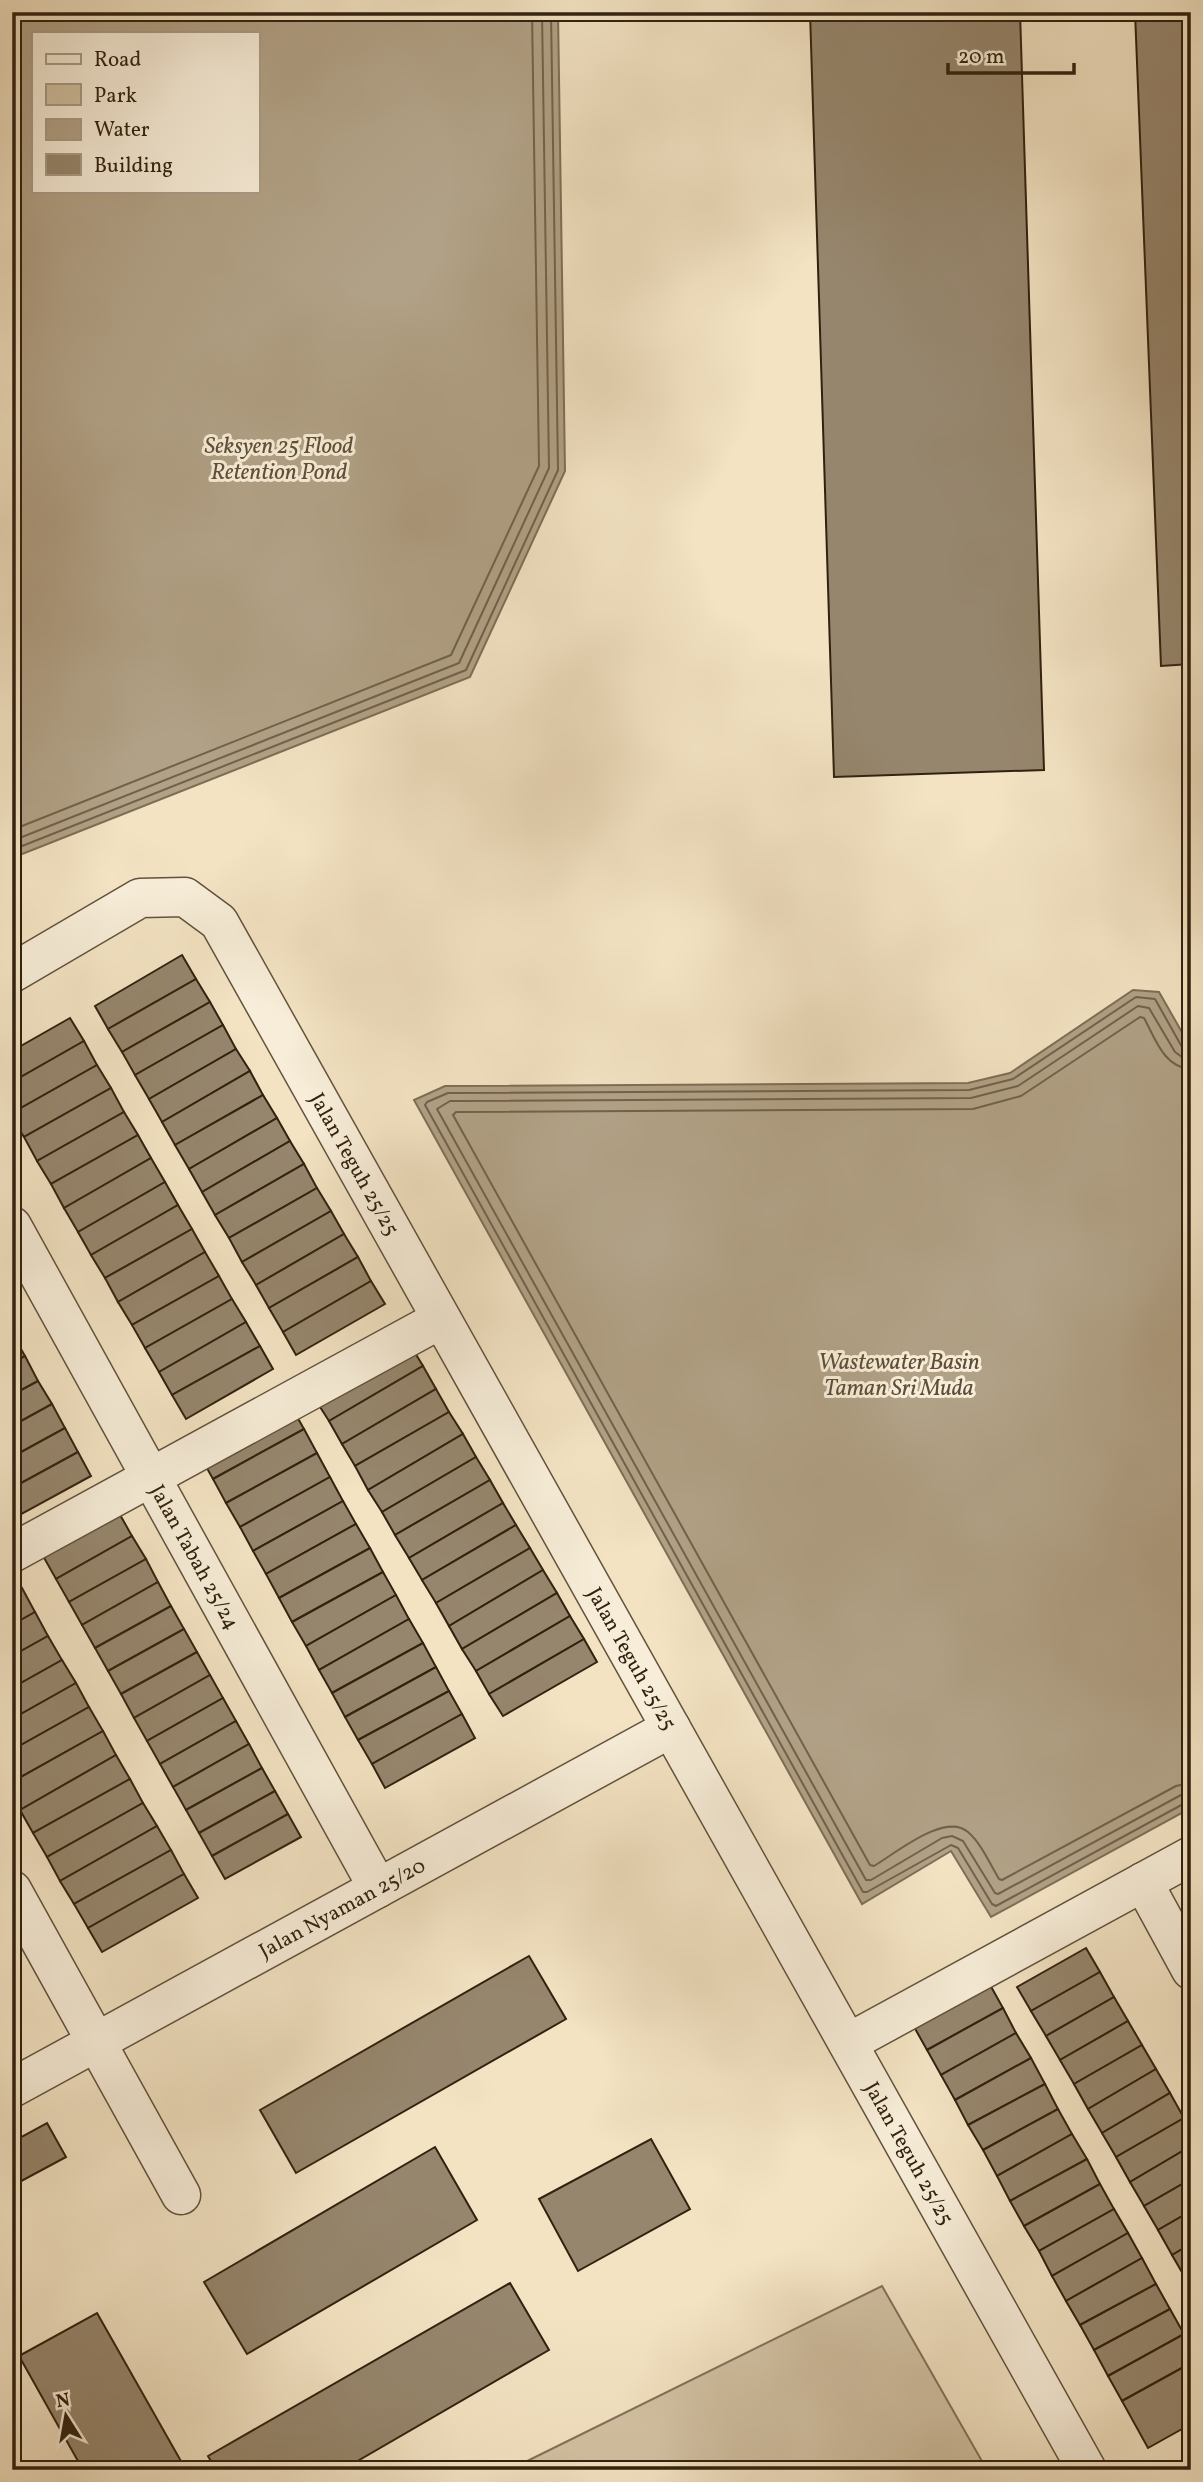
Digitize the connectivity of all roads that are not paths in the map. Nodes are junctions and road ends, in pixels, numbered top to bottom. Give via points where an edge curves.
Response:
1 (12, 973) edge
2 (12, 1226) edge
3 (441, 1319) junction
4 (151, 1478) junction
5 (12, 1553) edge
6 (671, 1728) junction
7 (1191, 1856) edge
8 (1143, 1882) junction
9 (378, 1888) junction
10 (12, 1890) edge
11 (1191, 1970) edge
12 (96, 2042) junction
13 (848, 2043) junction
14 (12, 2088) edge
15 (181, 2195) dead end
16 (1087, 2470) edge

1 - 3 street, Jalan Teguh 25/25 via 140,898 185,897 219,922
2 - 4 street, Jalan Tabah 25/24
3 - 4 street
3 - 6 street, Jalan Teguh 25/25
4 - 5 street
4 - 9 street, Jalan Tabah 25/24
6 - 9 street, Jalan Nyaman 25/20
6 - 13 street, Jalan Teguh 25/25
7 - 8 street
8 - 11 street
8 - 13 street
9 - 12 street, Jalan Nyaman 25/20
10 - 12 street
12 - 14 street, Jalan Nyaman 25/20
12 - 15 street
13 - 16 street, Jalan Teguh 25/25

